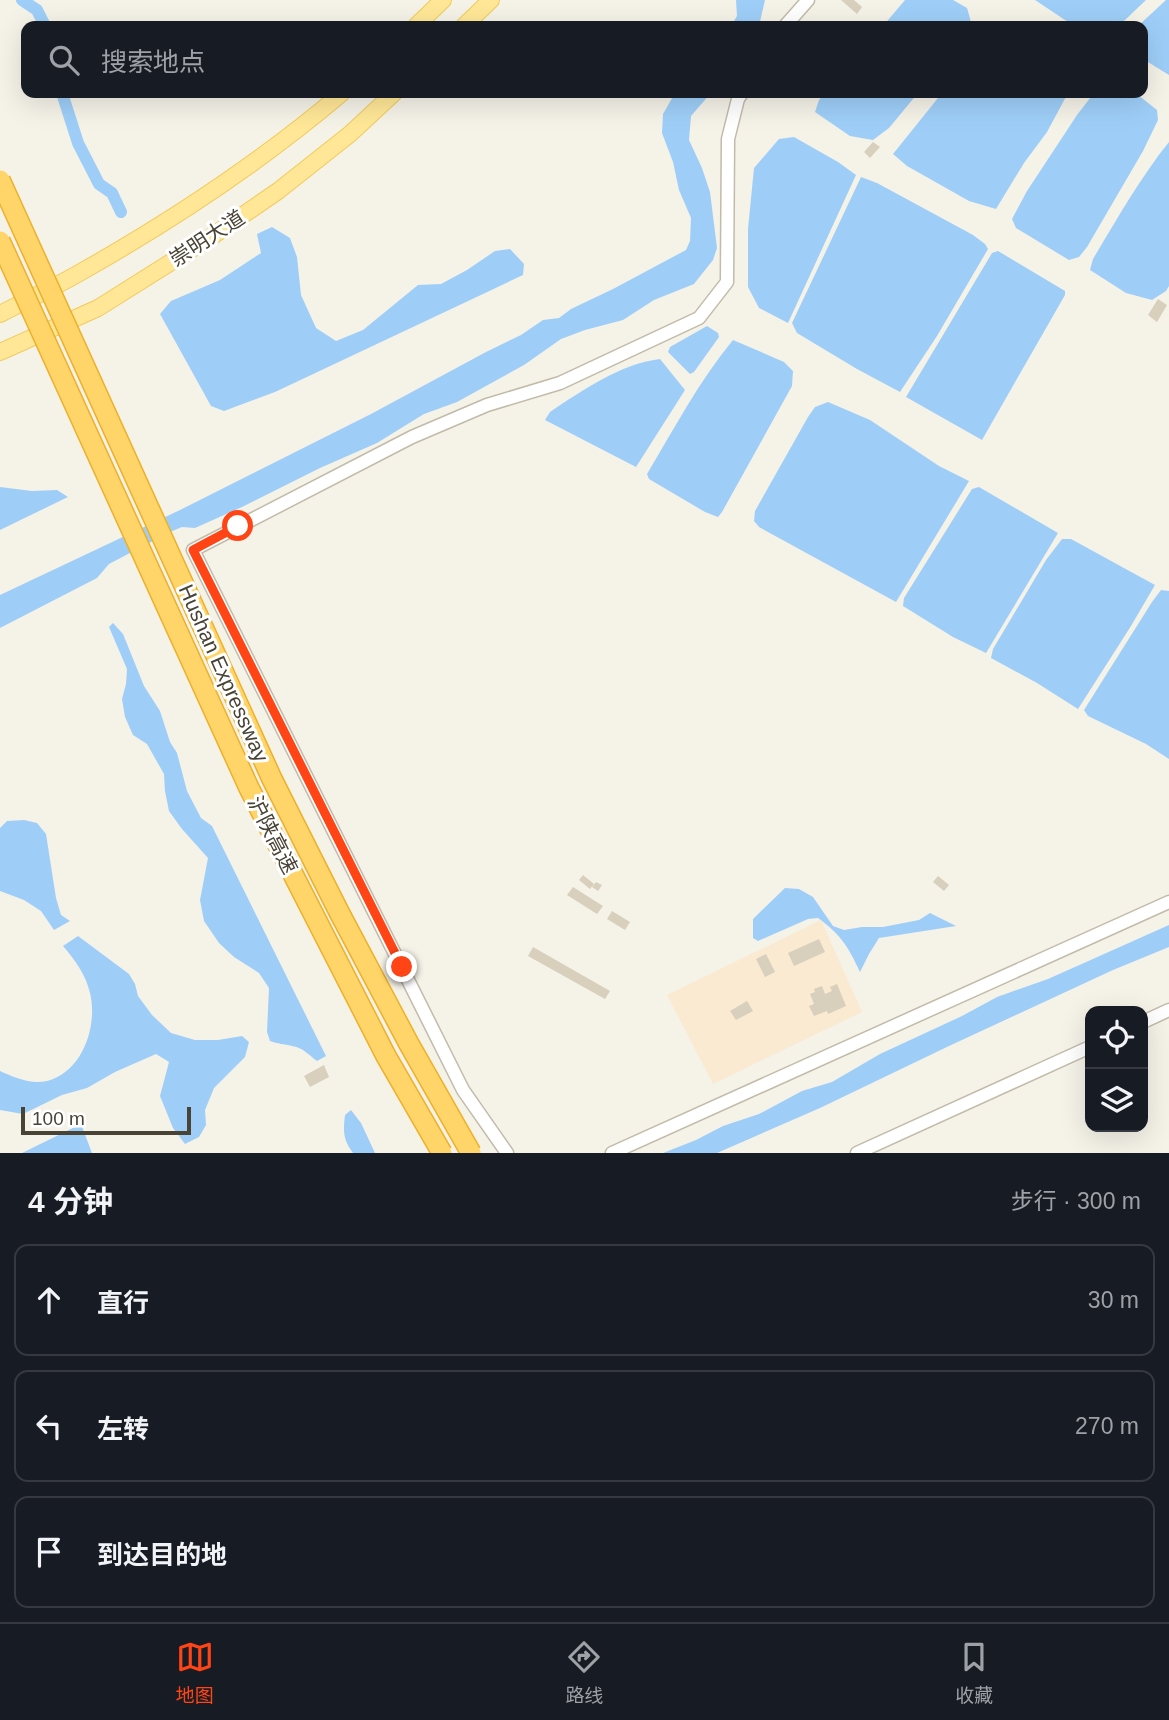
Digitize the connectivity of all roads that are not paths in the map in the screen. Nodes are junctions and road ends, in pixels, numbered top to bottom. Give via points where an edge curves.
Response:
1 (443, 0) edge
2 (491, 0) edge
3 (808, 0) edge
4 (421, 21) edge
5 (469, 21) edge
6 (789, 21) edge
7 (336, 98) edge
8 (388, 98) edge
9 (739, 98) edge
10 (0, 180) edge
11 (0, 242) edge
12 (0, 314) edge
13 (0, 352) edge
14 (1169, 902) edge
15 (1169, 1010) edge
16 (1148, 1020) edge
17 (1085, 1049) edge
18 (442, 1153) edge
19 (471, 1153) edge
20 (508, 1153) edge
21 (612, 1153) edge
22 (857, 1153) edge

1 - 4 main road
2 - 5 main road
3 - 6 street
7 - 12 main road, 崇明大道 via 189,207 80,273
8 - 13 main road, 崇明大道 via 278,191 211,237 98,308
9 - 20 street via 728,139 727,282 699,318 560,383 487,404 412,437 193,550 463,1090
10 - 19 highway, Hushan Expressway, bridge via 272,779 396,1020
11 - 18 highway, 沪陕高速, bridge via 249,788 386,1056
14 - 21 street
15 - 16 street
17 - 22 street

